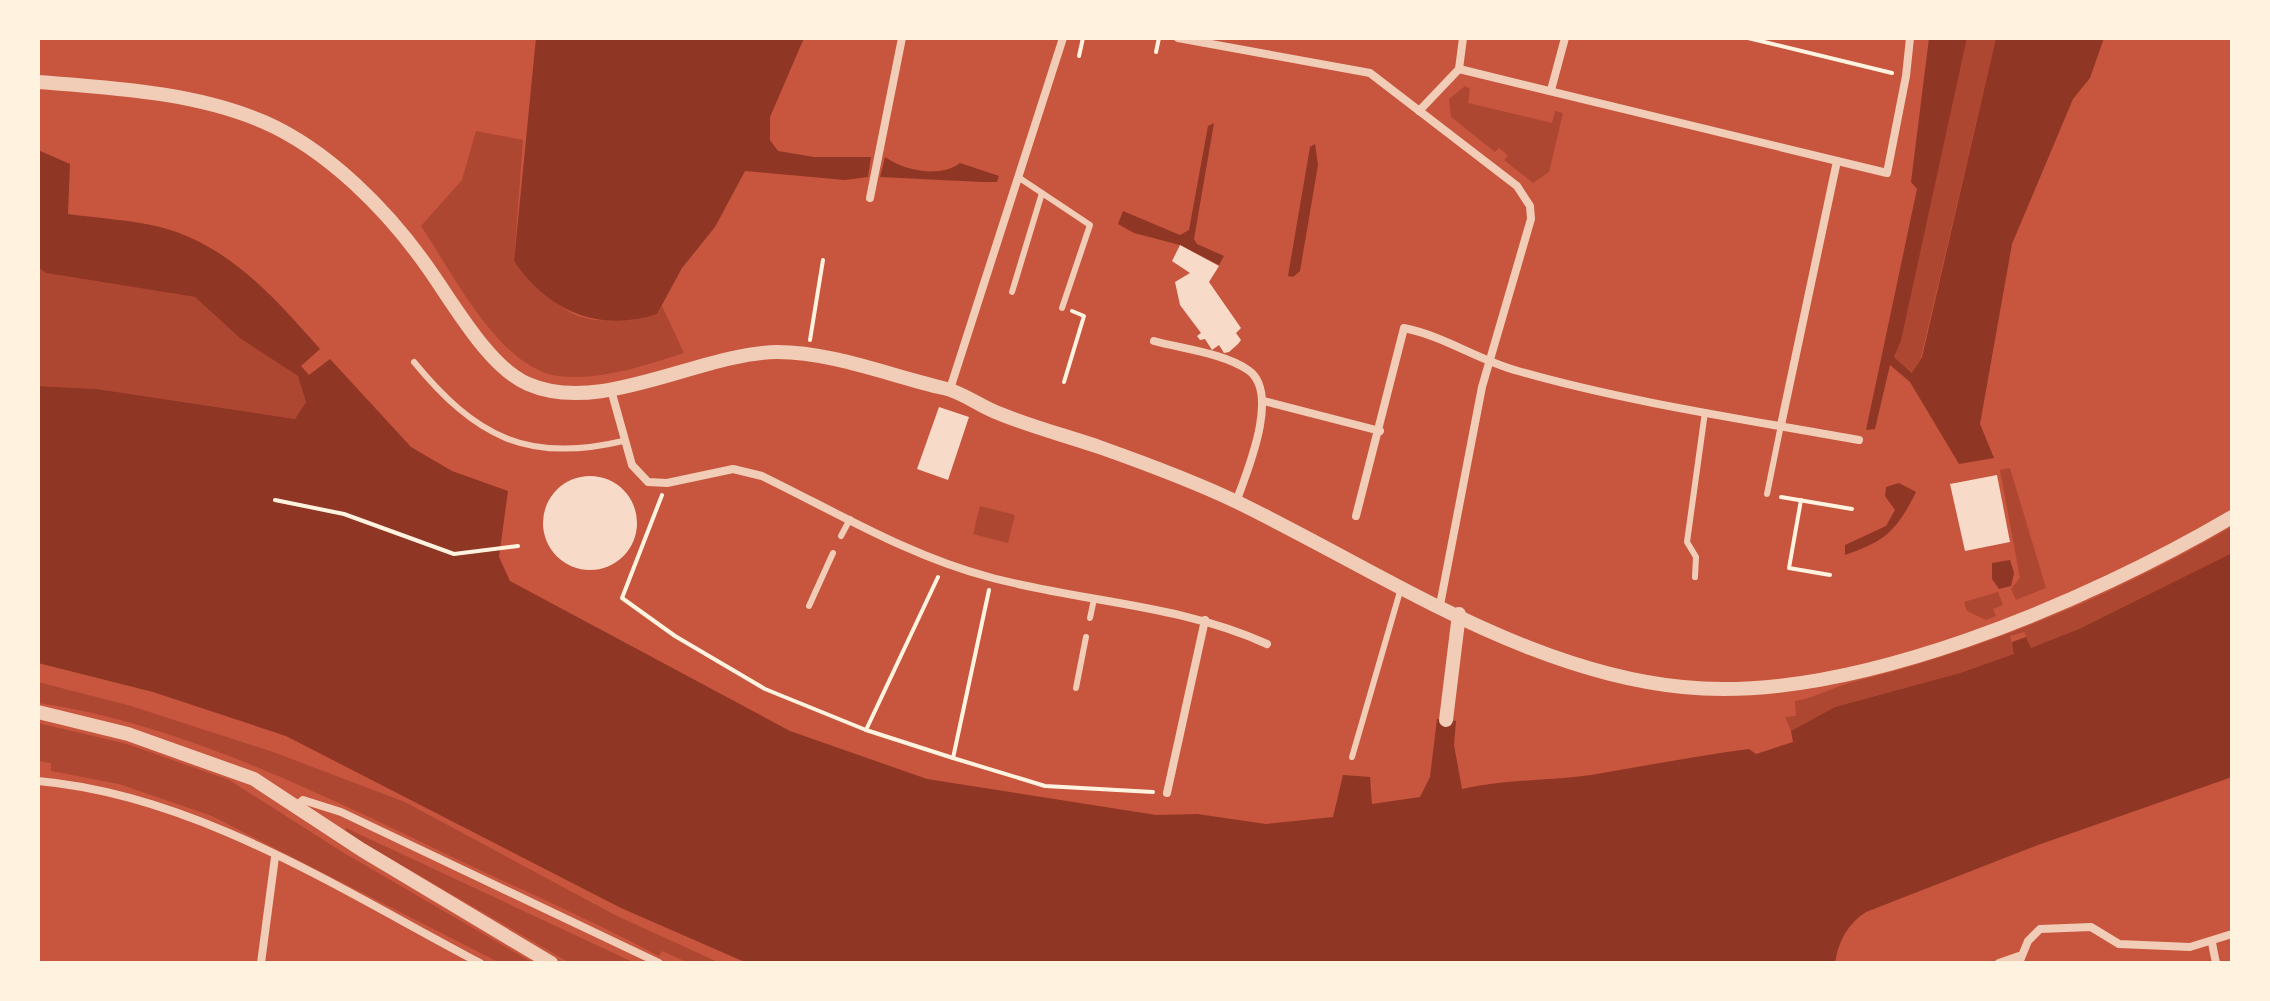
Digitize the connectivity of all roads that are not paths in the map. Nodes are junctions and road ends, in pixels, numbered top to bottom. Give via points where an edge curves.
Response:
1 (902, 38) edge
2 (1063, 38) edge
3 (1178, 38) edge
4 (1463, 38) edge
5 (1565, 38) edge
6 (1910, 38) edge
7 (1459, 69) junction
8 (38, 82) edge
9 (1551, 90) junction
10 (1419, 111) junction
11 (1837, 161) junction
12 (1018, 177) junction
13 (1042, 193) junction
14 (870, 198) dead end
15 (1012, 292) dead end
16 (1062, 308) road end
17 (1154, 341) dead end
18 (1490, 361) junction
19 (414, 362) dead end
20 (950, 389) junction
21 (611, 390) junction
22 (1264, 401) junction
23 (1705, 412) junction
24 (1781, 425) junction
25 (1380, 431) junction
26 (1859, 440) dead end
27 (623, 441) junction
28 (1767, 494) road end
29 (1236, 502) junction
30 (1356, 516) dead end
31 (2232, 517) edge
32 (850, 519) junction
33 (841, 536) dead end
34 (833, 553) dead end
35 (1695, 577) dead end
36 (1401, 586) junction
37 (1094, 599) junction
38 (1440, 605) junction
39 (809, 606) dead end
40 (1459, 614) junction
41 (1090, 618) dead end
42 (1205, 620) junction
43 (1086, 637) dead end
44 (1267, 644) dead end
45 (1076, 688) dead end
46 (38, 712) edge
47 (1446, 720) dead end
48 (1352, 757) dead end
49 (38, 781) edge
50 (1167, 793) road end
51 (294, 807) junction
52 (275, 857) junction
53 (2232, 934) edge
54 (2212, 943) junction
55 (2019, 959) edge
56 (261, 963) edge
57 (479, 963) edge
58 (551, 963) edge
59 (659, 963) edge
60 (1999, 963) edge
61 (2216, 963) edge

1 - 14 street
2 - 12 street
3 - 10 street via 1370,73
4 - 7 street
5 - 9 street
6 - 11 street via 1887,173
7 - 9 street
7 - 10 street
8 - 21 street via 185,99 266,123 334,168 404,234 501,367 529,385 565,392
9 - 11 street
10 - 18 street via 1526,198 1531,219
11 - 24 street
12 - 13 lane
12 - 20 street
13 - 15 lane
13 - 16 lane via 1090,225
17 - 22 street via 1247,369 1259,381
18 - 23 street
18 - 25 street via 1429,333 1404,328
18 - 38 street
19 - 27 lane via 445,399 498,438 567,451
20 - 21 street via 779,352 689,368
20 - 29 street via 996,413 1167,471
21 - 27 street
22 - 25 street
22 - 29 street
23 - 24 street
23 - 35 lane via 1687,542 1696,557
24 - 26 street
24 - 28 lane
25 - 30 street
27 - 32 street via 632,465 648,482 733,469 762,476
29 - 36 street
31 - 40 street via 2053,606 1929,652 1796,684 1715,689 1661,684 1526,647
32 - 33 lane
32 - 37 street via 945,564
34 - 39 lane
36 - 38 street
36 - 48 lane
37 - 41 lane
37 - 42 street
38 - 40 street
40 - 47 street
42 - 44 street
42 - 50 street
43 - 45 lane
46 - 51 street via 106,727 210,762 254,779
49 - 52 street via 90,785 161,804
51 - 58 street
51 - 59 street via 312,800 341,812
52 - 56 street
52 - 57 street
53 - 54 street
54 - 55 street via 2119,944 2091,927 2040,929
54 - 61 street
55 - 60 street

